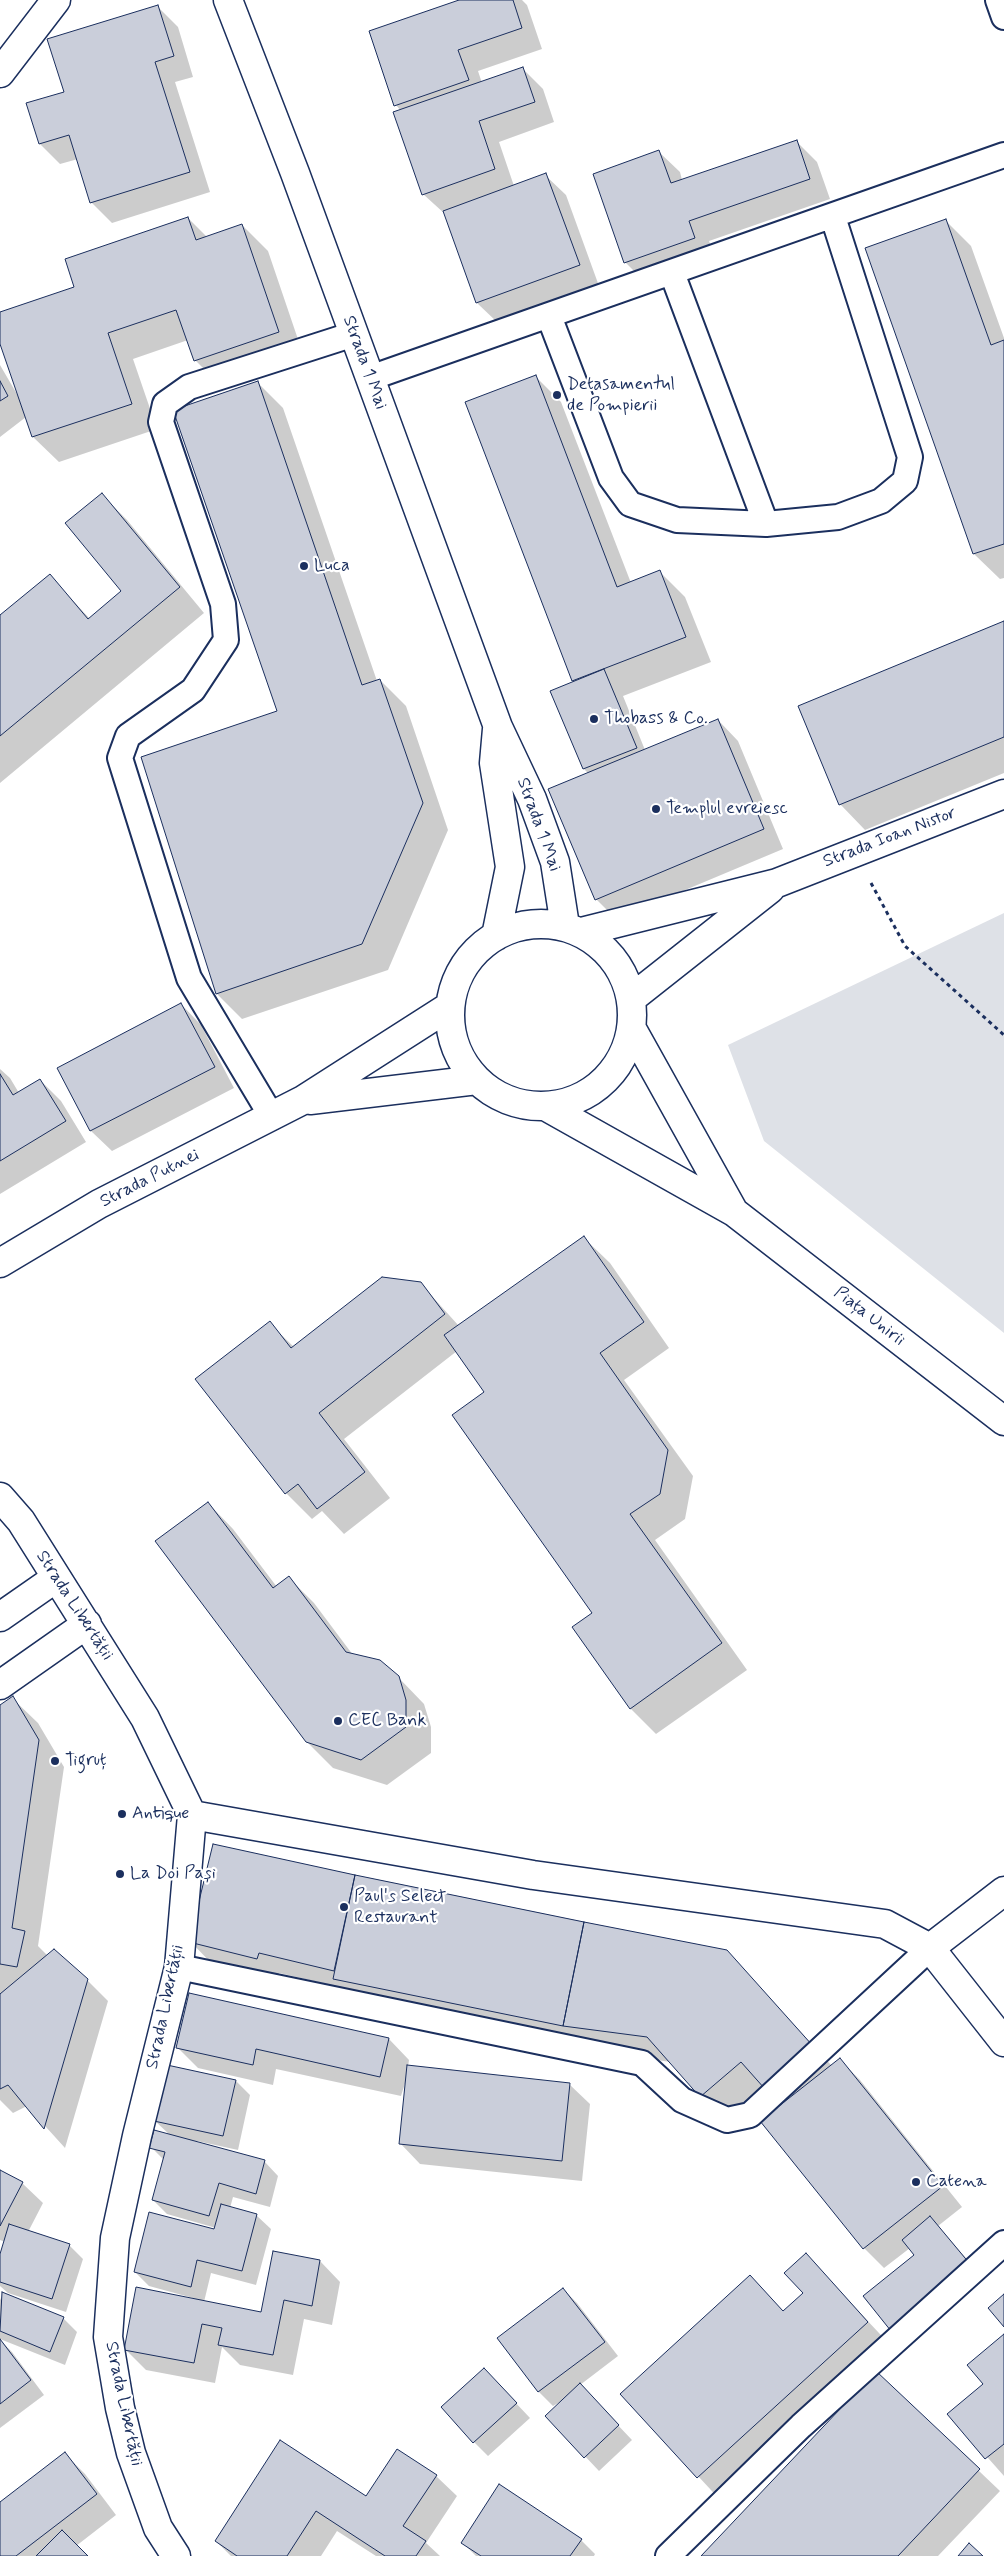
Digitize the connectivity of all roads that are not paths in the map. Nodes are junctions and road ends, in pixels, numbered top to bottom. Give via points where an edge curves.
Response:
1 (56, 0) edge
2 (228, 0) edge
3 (998, 0) edge
4 (1004, 16) edge
5 (0, 73) edge
6 (1004, 155) edge
7 (832, 217) junction
8 (672, 273) junction
9 (549, 316) junction
10 (354, 334) junction
11 (370, 378) junction
12 (766, 524) junction
13 (498, 727) junction
14 (1004, 794) edge
15 (777, 883) junction
16 (573, 929) junction
17 (496, 936) junction
18 (632, 998) junction
19 (450, 1006) junction
20 (632, 1029) junction
21 (476, 1080) junction
22 (303, 1100) junction
23 (547, 1106) junction
24 (272, 1117) junction
25 (734, 1212) junction
26 (0, 1263) edge
27 (1004, 1421) edge
28 (0, 1497) edge
29 (56, 1578) junction
30 (0, 1617) edge
31 (87, 1624) junction
32 (0, 1684) edge
33 (192, 1815) junction
34 (1004, 1891) edge
35 (930, 1948) junction
36 (179, 1967) junction
37 (1004, 2042) edge
38 (1004, 2243) edge
39 (176, 2556) edge
40 (668, 2556) edge

1 - 5 main road
2 - 10 main road, Strada 1 Mai
3 - 4 lane
6 - 7 lane
7 - 8 lane
7 - 12 lane via 910,457 905,481 881,501 838,517
8 - 9 lane
8 - 12 lane
9 - 11 lane
9 - 12 lane via 611,478 630,504 677,520
10 - 11 main road, Strada 1 Mai
10 - 24 lane via 189,387 165,404 161,422 223,604 226,640 193,690 128,736 120,758 189,978
11 - 13 main road, Strada 1 Mai
13 - 16 main road, Strada 1 Mai via 532,799 555,862
13 - 17 main road, Strada 1 Mai via 494,762 510,867
14 - 15 main road, Strada Ioan Nistor
15 - 16 main road, Strada Ioan Nistor
15 - 18 main road, Strada Ioan Nistor
16 - 17 main road, Strada Ioan Nistor via 521,926
16 - 18 main road via 604,948 622,970
17 - 19 main road, Strada Ioan Nistor via 471,955 458,978
18 - 20 main road
19 - 21 main road via 452,1033 460,1058
19 - 22 main road, Strada Putnei
20 - 23 main road via 623,1058 603,1083 577,1099
20 - 25 main road, Piața Unirii
21 - 22 main road, Strada Putnei
21 - 23 main road via 497,1096 521,1104
22 - 24 main road, Strada Putnei
23 - 25 main road, Piața Unirii
24 - 26 main road, Strada Putnei via 99,1204
25 - 27 main road, Piața Unirii
28 - 29 main road, Strada Libertății via 20,1521
29 - 30 main road
29 - 31 main road, Strada Libertății
31 - 32 main road
31 - 33 main road, Strada Libertății via 145,1718
33 - 35 main road via 533,1875 884,1924
33 - 36 main road, Strada Libertății
34 - 35 main road
35 - 36 lane via 750,2115 727,2120 682,2100 642,2063
35 - 37 main road
36 - 39 main road, Strada Libertății via 115,2238 108,2337 131,2453 158,2528
38 - 40 lane via 801,2426

